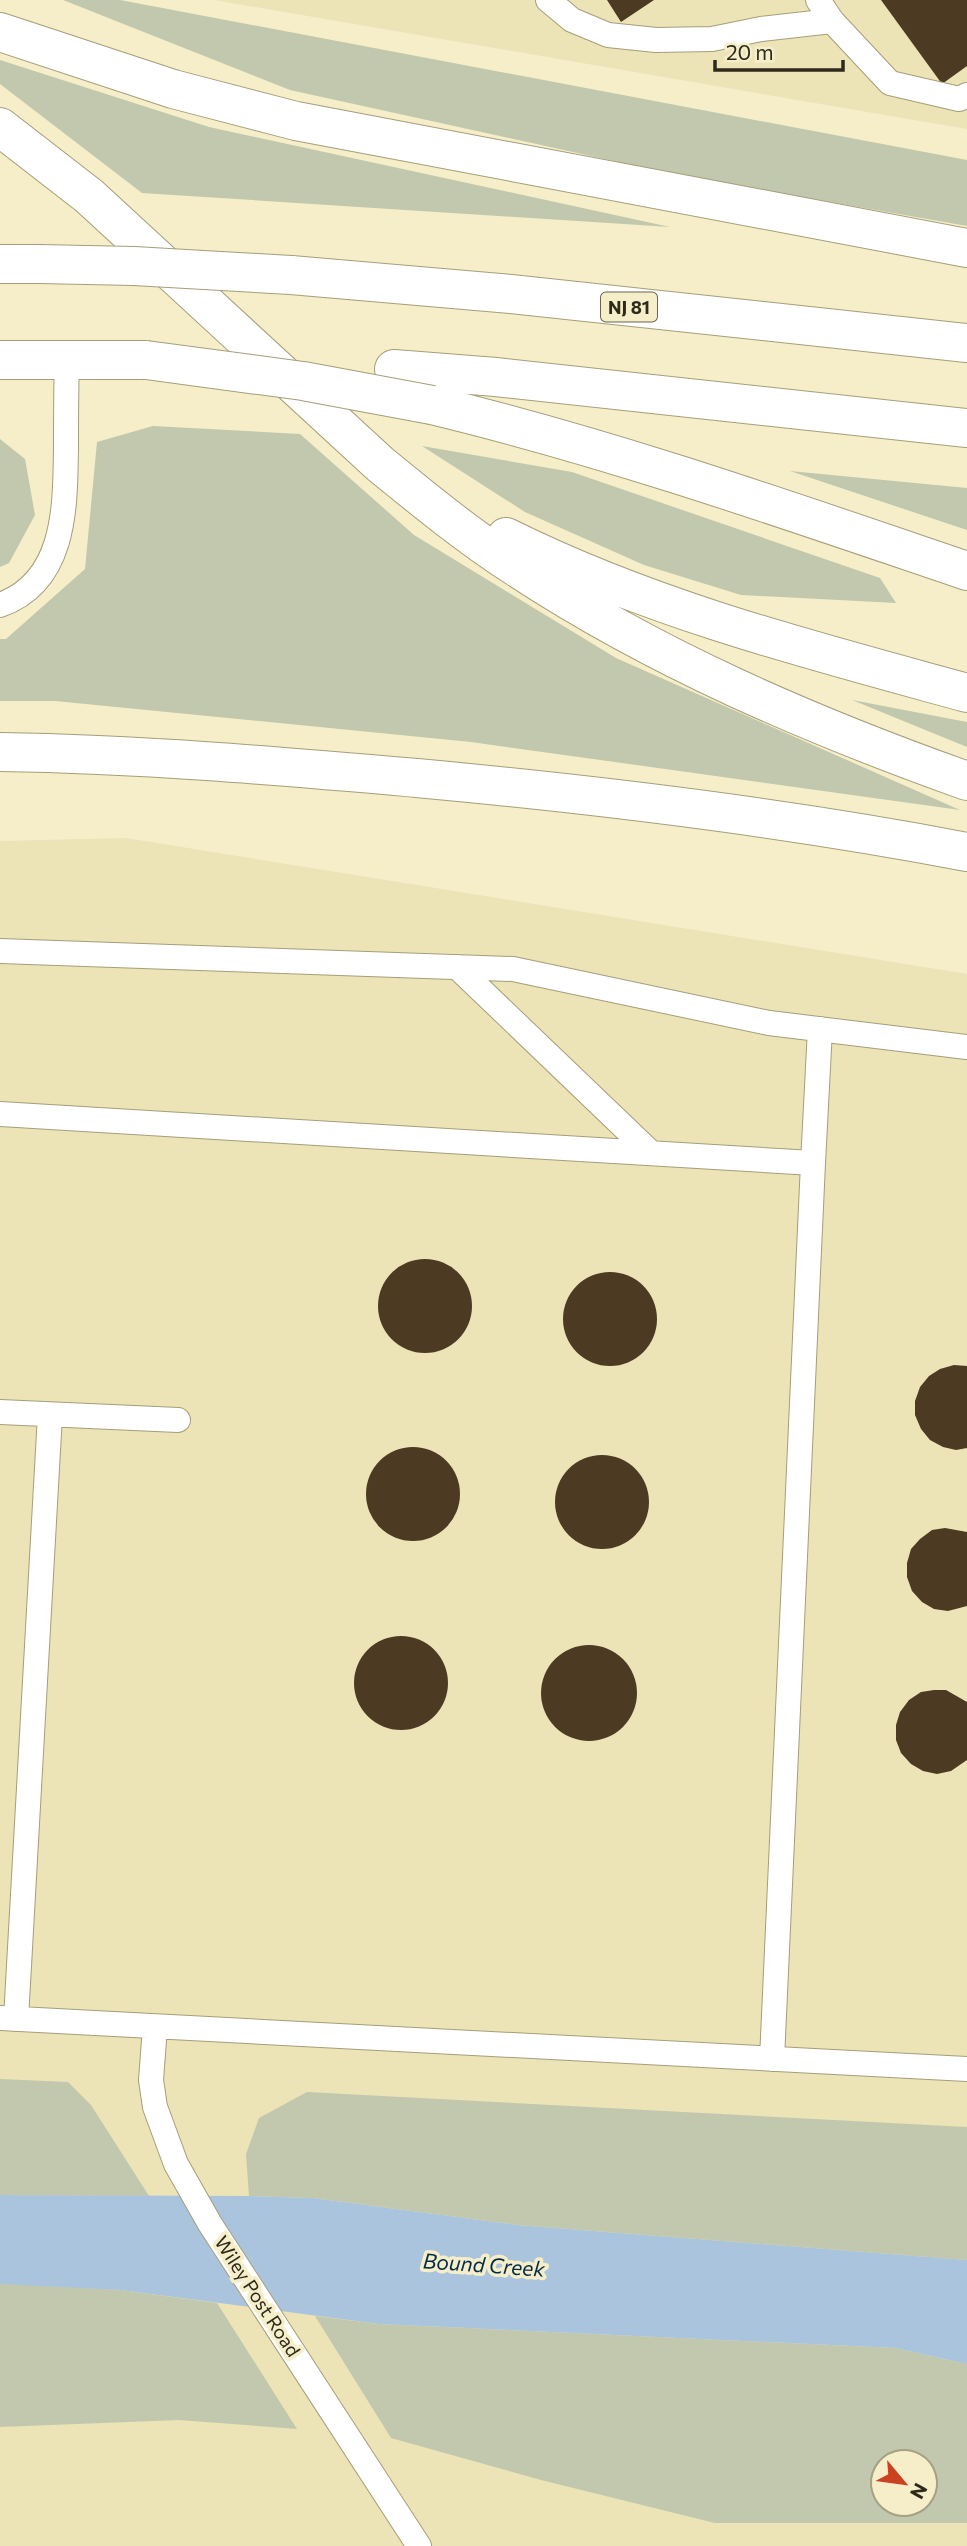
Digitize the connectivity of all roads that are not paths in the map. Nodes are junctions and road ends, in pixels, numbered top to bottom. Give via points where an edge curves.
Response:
1 (548, 0) edge
2 (818, 0) edge
3 (832, 21) junction
4 (0, 32) edge
5 (967, 94) edge
6 (0, 127) edge
7 (967, 248) edge
8 (0, 264) edge
9 (967, 343) edge
10 (0, 360) edge
11 (67, 360) junction
12 (146, 360) junction
13 (967, 428) edge
14 (380, 464) junction
15 (967, 571) edge
16 (0, 605) edge
17 (967, 693) edge
18 (0, 752) edge
19 (967, 782) edge
20 (967, 852) edge
21 (0, 951) edge
22 (457, 967) junction
23 (820, 1029) junction
24 (967, 1046) edge
25 (0, 1114) edge
26 (650, 1152) junction
27 (813, 1163) junction
28 (0, 1412) edge
29 (50, 1415) junction
30 (178, 1420) dead end
31 (8, 2019) edge
32 (155, 2027) junction
33 (772, 2059) junction
34 (967, 2069) edge
35 (419, 2546) edge

1 - 3 lane via 572,20 608,35 656,40 712,39
2 - 3 lane
3 - 5 lane via 890,83 959,99
4 - 7 main road via 163,85 296,121
6 - 14 main road via 89,197
8 - 9 main road, NJ 81, bridge via 148,266 290,275
10 - 11 main road
11 - 12 main road
11 - 16 lane via 61,532 42,573 26,590
12 - 13 main road, bridge via 394,369
12 - 15 main road, bridge via 263,375 505,423 641,462
14 - 17 main road via 471,519 621,588 768,639
14 - 19 main road via 514,566 653,647 808,720
18 - 20 main road via 206,760 583,793
21 - 22 lane
22 - 23 lane via 513,969 769,1023
22 - 26 lane
23 - 24 lane
23 - 27 lane
25 - 26 lane
26 - 27 lane
27 - 33 lane
28 - 29 lane
29 - 30 lane
29 - 31 lane
31 - 32 lane
32 - 33 lane
32 - 35 lane, Wiley Post Road via 155,2107 192,2194
33 - 34 lane

